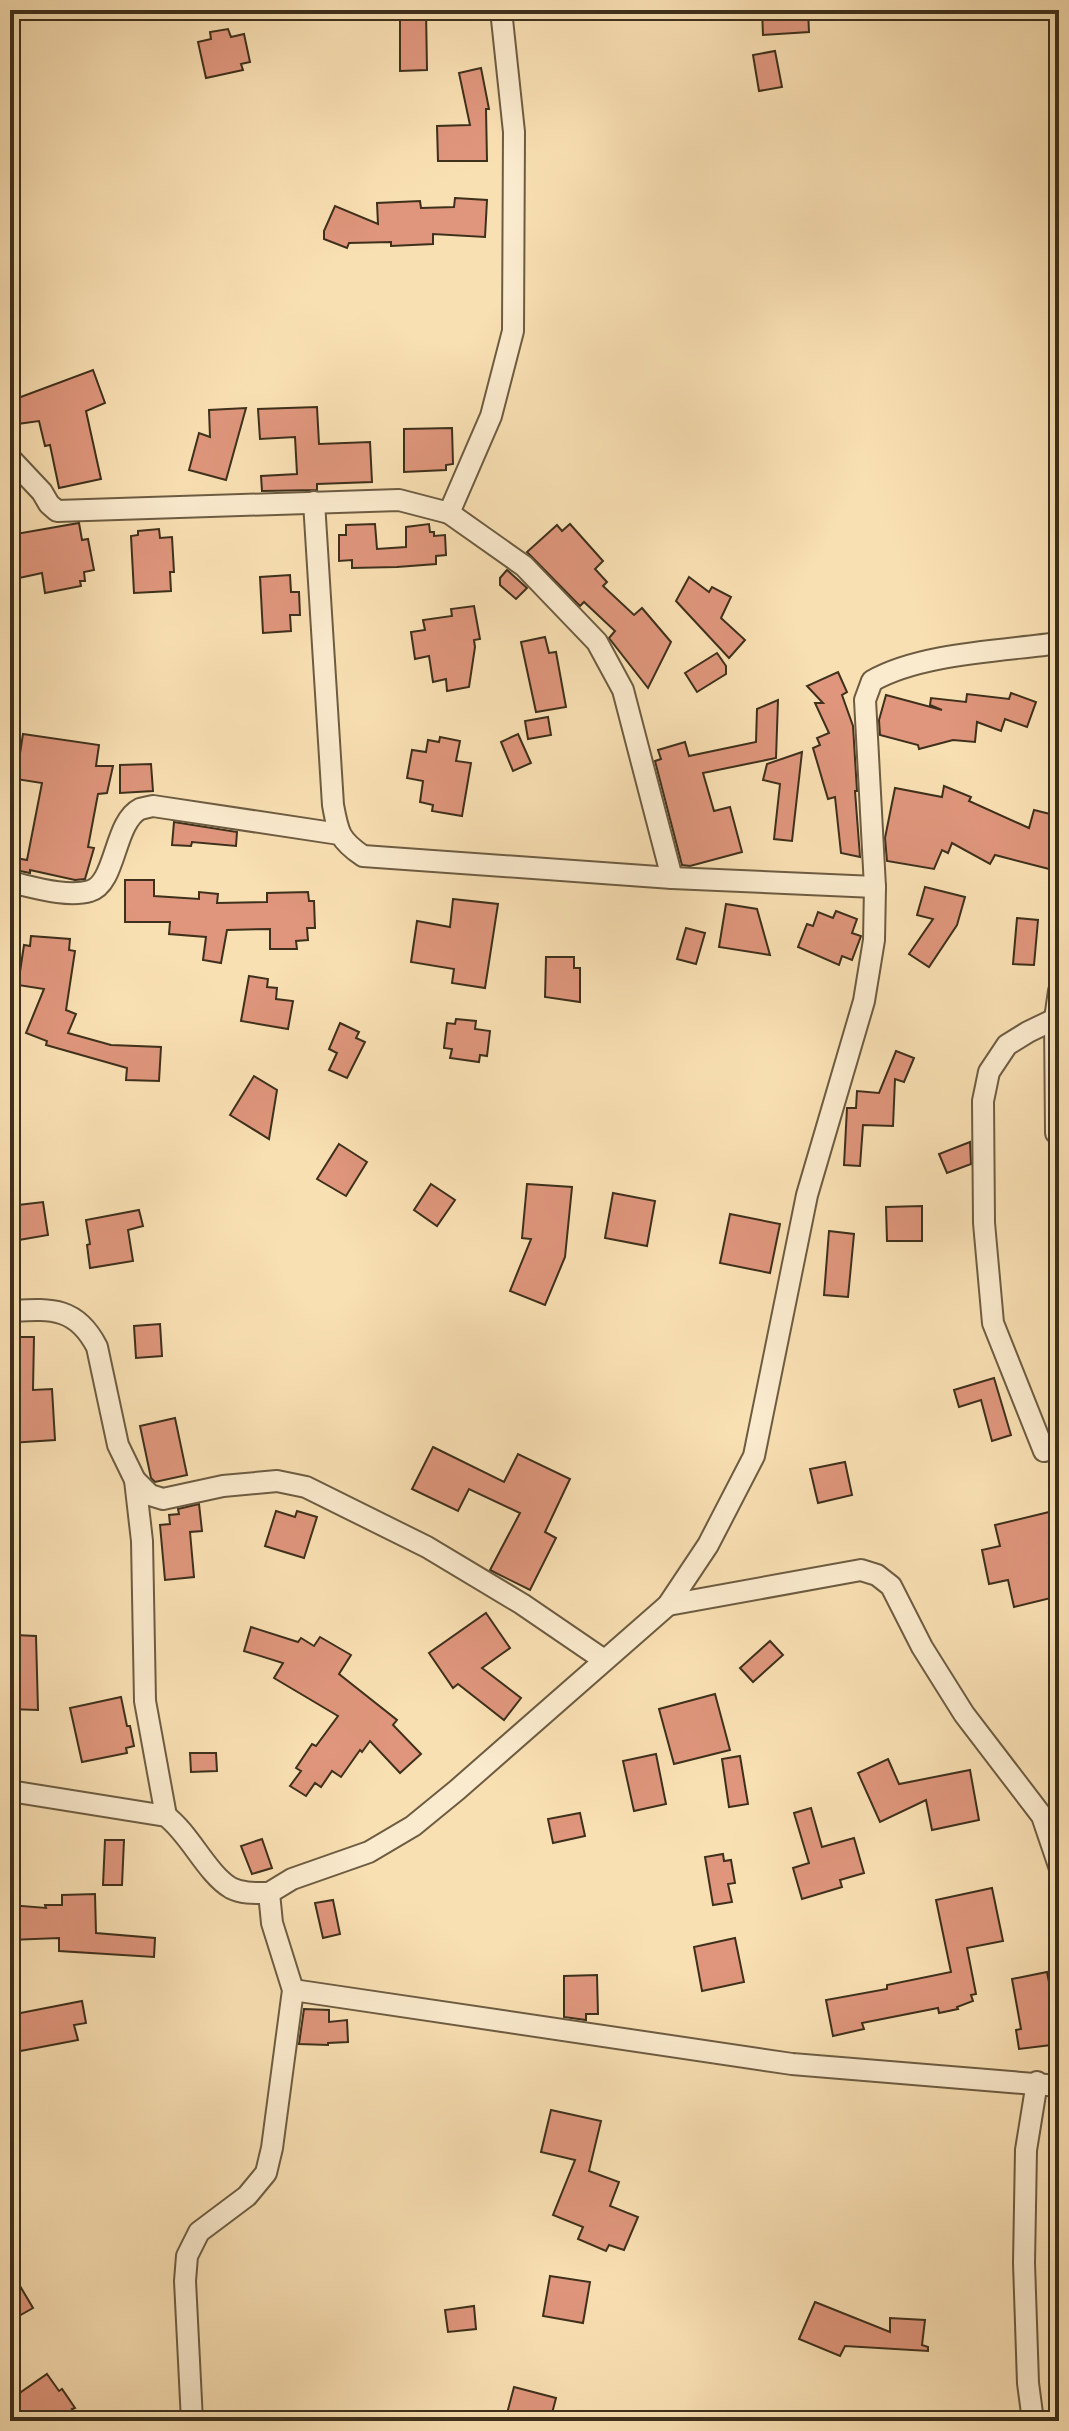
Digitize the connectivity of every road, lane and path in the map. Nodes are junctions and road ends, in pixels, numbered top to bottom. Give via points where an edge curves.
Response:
1 (501, 10) edge
2 (10, 458) edge
3 (314, 502) junction
4 (449, 513) junction
5 (1059, 643) edge
6 (339, 834) junction
7 (672, 878) junction
8 (10, 882) edge
9 (875, 887) junction
10 (1059, 991) edge
11 (1055, 1019) junction
12 (1056, 1133) dead end
13 (10, 1311) edge
14 (1044, 1451) dead end
15 (135, 1480) junction
16 (668, 1605) junction
17 (604, 1660) junction
18 (10, 1791) edge
19 (166, 1816) junction
20 (1059, 1866) edge
21 (269, 1893) junction
22 (293, 1990) junction
23 (1037, 2082) junction
24 (1059, 2086) edge
25 (192, 2421) edge
26 (1033, 2421) edge

1 - 4 street via 514,132 513,331 491,416
2 - 3 street via 57,511
3 - 4 street via 399,500
3 - 6 street
4 - 7 street via 524,566 597,642 623,690
5 - 9 street via 948,658 872,681 865,700
6 - 7 street via 363,856
6 - 8 street via 153,806 129,820 102,882 91,891 57,892
7 - 9 street
9 - 16 street via 874,940 864,1001 807,1195 754,1456 708,1545
10 - 11 street
11 - 12 street
11 - 14 street via 1007,1045 989,1072 983,1101 984,1223 993,1323
13 - 15 street via 64,1313 91,1336 118,1445
15 - 17 street via 163,1499 277,1481 306,1487 427,1547
15 - 19 street via 142,1541 145,1701
16 - 17 street
16 - 20 street via 861,1570 877,1575 891,1586 964,1714 1042,1816
17 - 21 street via 413,1826 369,1852 292,1879
18 - 19 street
19 - 21 street via 229,1887
21 - 22 street via 272,1923
22 - 23 street via 792,2064
22 - 25 street via 266,2173 247,2196 199,2232 187,2256
23 - 24 street
23 - 26 street via 1026,2150 1024,2263

